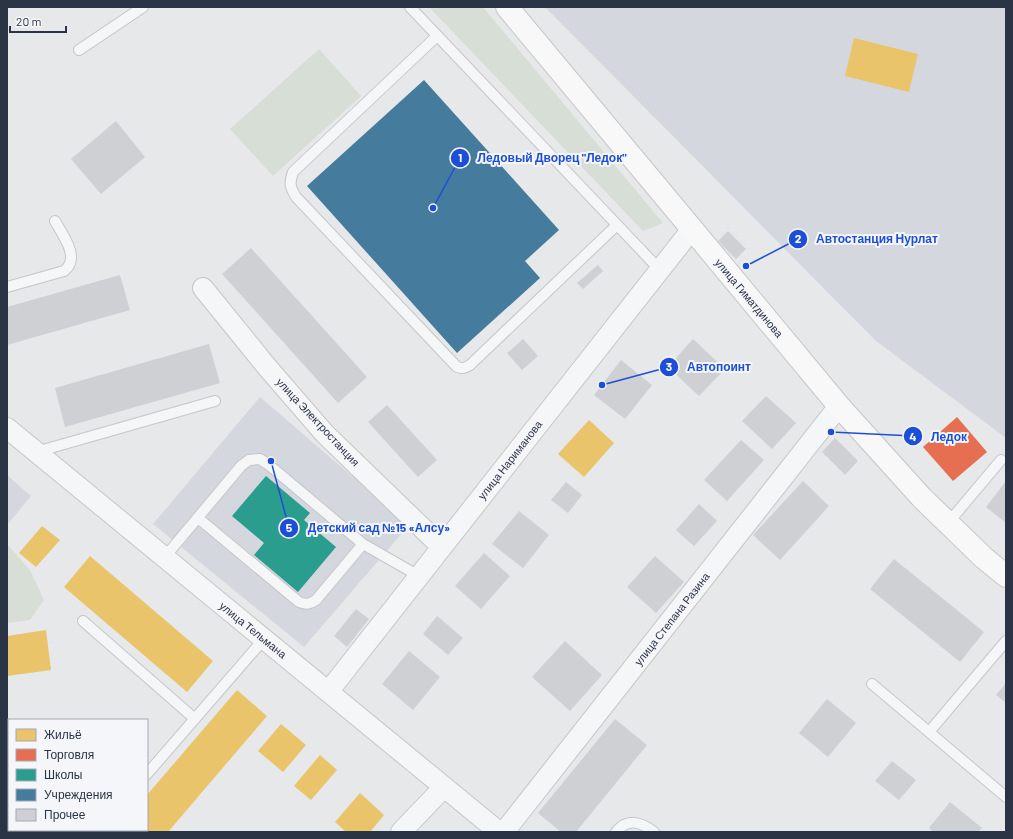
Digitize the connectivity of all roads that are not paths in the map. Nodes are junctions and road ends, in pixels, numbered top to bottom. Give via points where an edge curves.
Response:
1 (143, 7) edge
2 (410, 7) edge
3 (507, 7) edge
4 (436, 36) junction
5 (79, 50) dead end
6 (55, 221) dead end
7 (617, 225) junction
8 (692, 229) junction
9 (660, 270) junction
10 (7, 287) edge
11 (203, 288) dead end
12 (215, 401) dead end
13 (839, 406) junction
14 (7, 428) edge
15 (36, 452) junction
16 (1001, 460) dead end
17 (198, 518) junction
18 (948, 523) junction
19 (363, 544) junction
20 (442, 547) junction
21 (164, 558) junction
22 (419, 576) junction
23 (1006, 576) edge
24 (83, 621) dead end
25 (264, 639) junction
26 (1006, 640) edge
27 (872, 684) dead end
28 (328, 692) junction
29 (195, 719) junction
30 (929, 732) junction
31 (148, 773) edge
32 (444, 787) junction
33 (1006, 797) edge
34 (401, 832) edge
35 (499, 832) edge
36 (504, 832) edge
37 (616, 832) edge
38 (654, 832) edge

1 - 5 lane
2 - 4 lane
3 - 8 main road, улица Гиматдинова
4 - 7 lane
4 - 7 lane via 293,172 290,181 296,197 451,361 461,368 470,365
6 - 10 lane via 70,249 71,263 64,271
7 - 9 lane
8 - 9 street, улица Нариманова
8 - 13 main road, улица Гиматдинова
9 - 20 street, улица Нариманова
11 - 20 street, улица Электростанция via 326,434
12 - 15 lane
13 - 18 main road, улица Гиматдинова
13 - 36 street, улица Степана Разина
14 - 15 street, улица Тельмана
15 - 21 street, улица Тельмана
16 - 18 lane
17 - 19 lane via 241,466 249,460 260,459
17 - 19 lane via 304,604 316,600
17 - 21 lane
18 - 23 main road, улица Гиматдинова
19 - 22 lane
20 - 22 street, улица Нариманова
21 - 25 street, улица Тельмана
22 - 28 street, улица Нариманова
24 - 29 lane
25 - 28 street, улица Тельмана
25 - 29 lane
26 - 30 lane
27 - 30 lane
28 - 32 street, улица Тельмана
29 - 31 lane
30 - 33 lane
32 - 34 street
32 - 35 street, улица Тельмана
37 - 38 lane via 628,823 636,822

